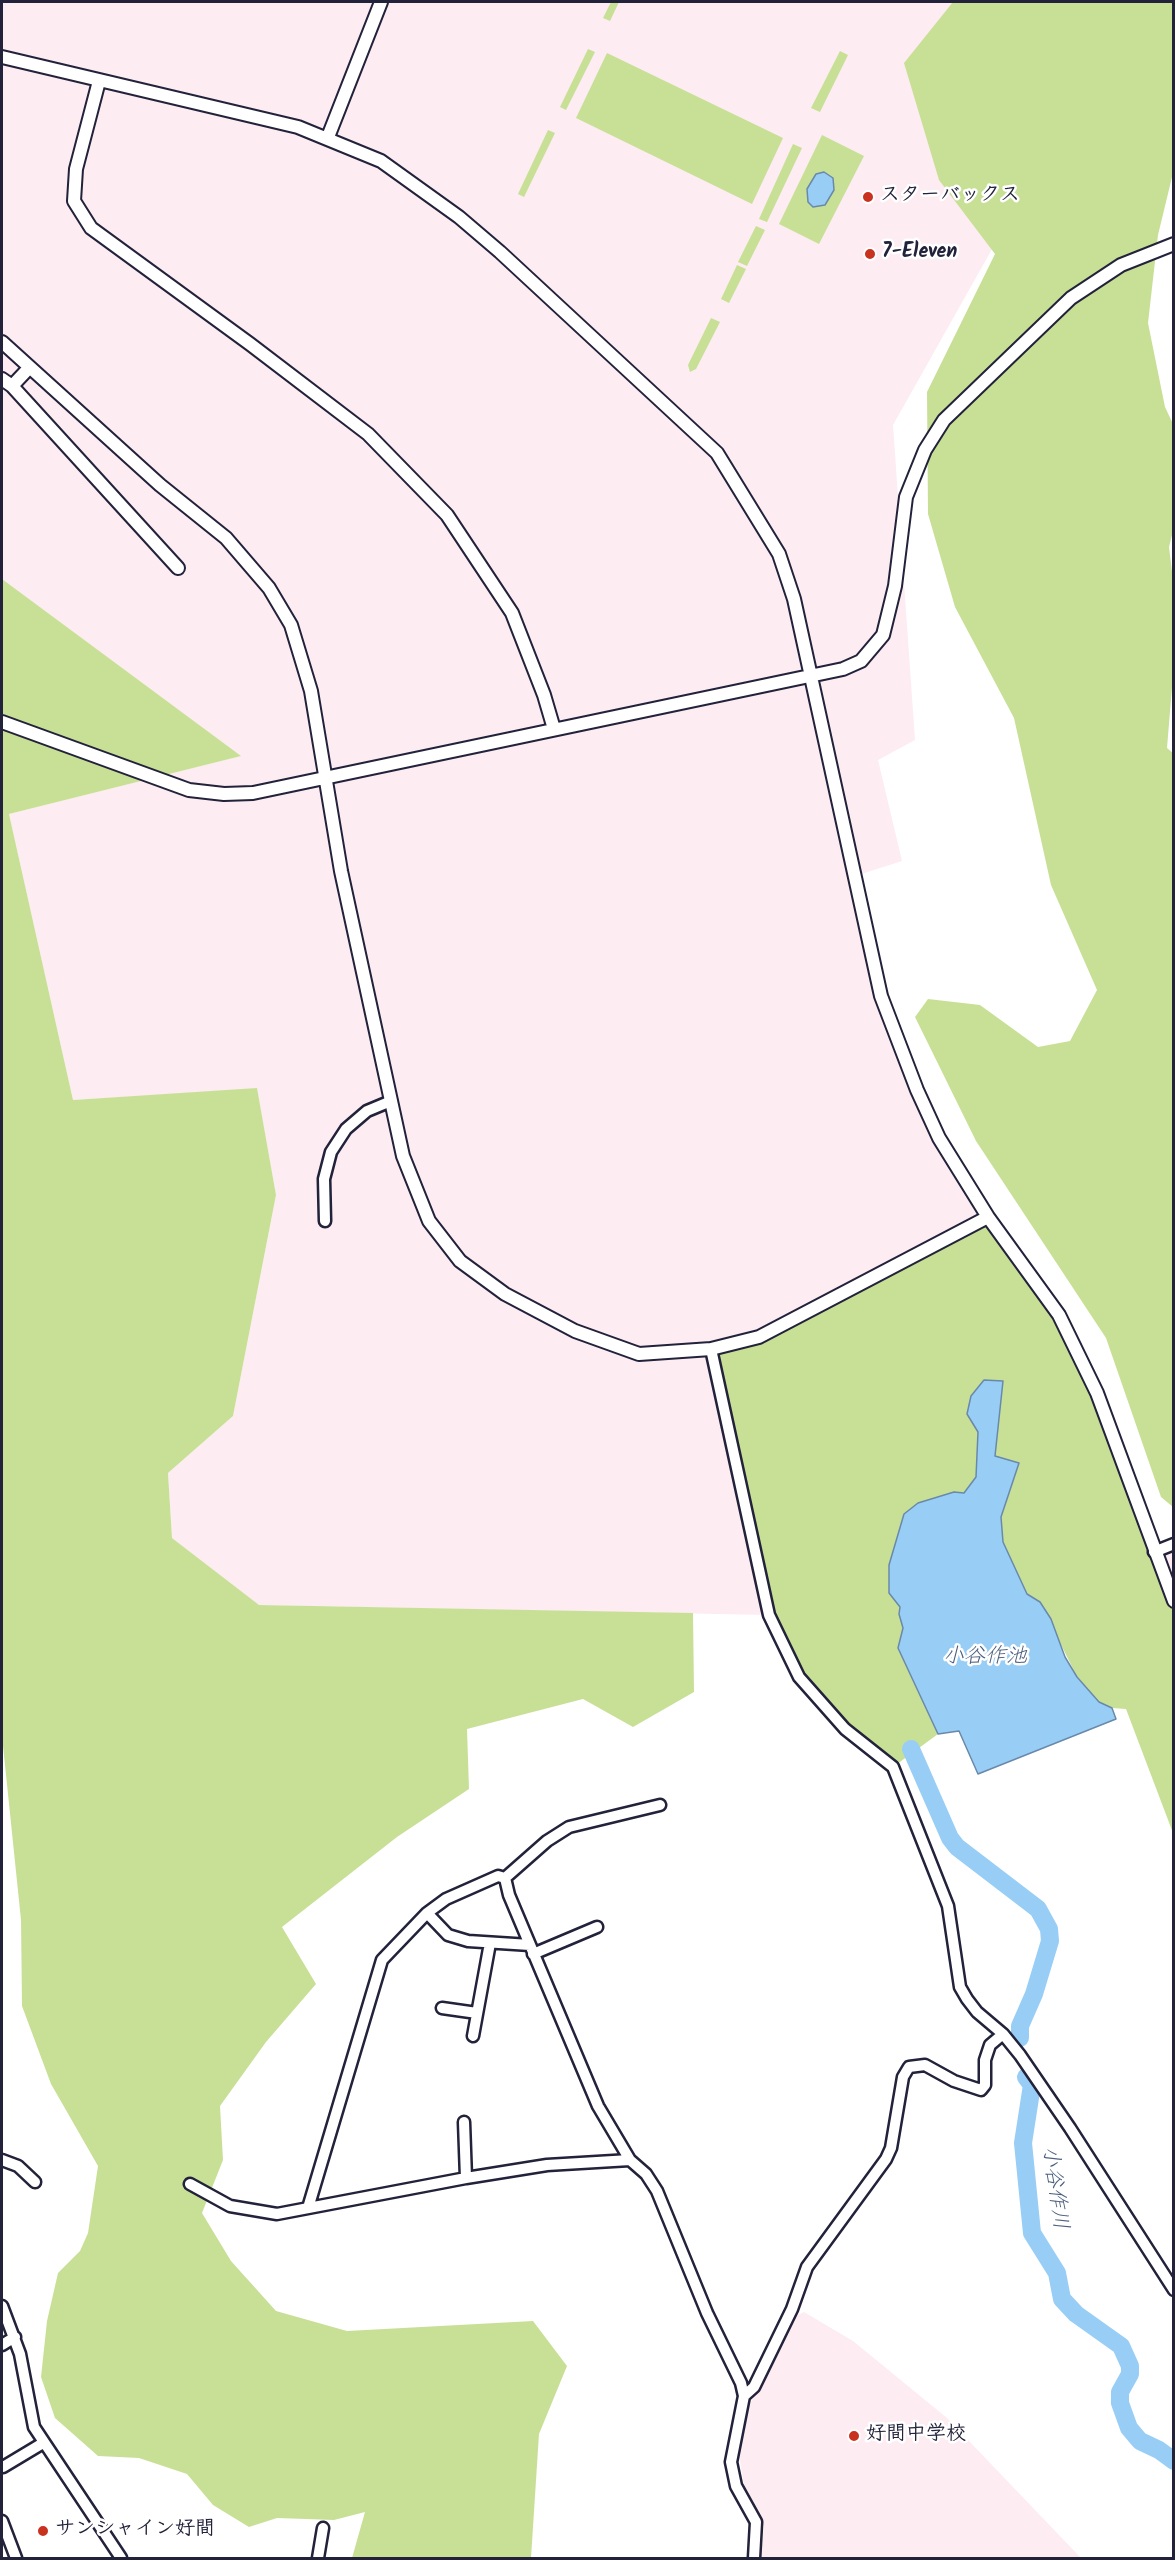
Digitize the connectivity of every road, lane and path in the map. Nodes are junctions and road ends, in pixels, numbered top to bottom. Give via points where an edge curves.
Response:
1 (381, 2) edge
2 (2, 57) edge
3 (99, 81) junction
4 (328, 137) junction
5 (1173, 244) edge
6 (2, 342) edge
7 (29, 368) junction
8 (2, 379) edge
9 (12, 386) junction
10 (178, 568) dead end
11 (813, 677) junction
12 (2, 722) edge
13 (554, 729) junction
14 (325, 776) junction
15 (391, 1101) junction
16 (988, 1217) junction
17 (325, 1221) dead end
18 (711, 1349) junction
19 (1173, 1544) edge
20 (1154, 1552) junction
21 (1173, 1601) edge
22 (660, 1805) dead end
23 (505, 1878) junction
24 (427, 1913) junction
25 (597, 1927) dead end
26 (490, 1943) junction
27 (531, 1949) junction
28 (442, 2008) dead end
29 (477, 2013) junction
30 (1003, 2034) junction
31 (473, 2036) dead end
32 (464, 2122) dead end
33 (2, 2160) edge
34 (630, 2160) junction
35 (466, 2178) junction
36 (35, 2182) dead end
37 (190, 2184) dead end
38 (308, 2208) junction
39 (1173, 2290) edge
40 (2, 2306) edge
41 (15, 2337) junction
42 (2, 2345) edge
43 (744, 2396) junction
44 (43, 2443) junction
45 (3, 2467) edge
46 (2, 2521) edge
47 (323, 2528) dead end
48 (16, 2559) edge
49 (121, 2559) edge
50 (318, 2559) edge
51 (754, 2559) edge

1 - 4 street
2 - 3 street
3 - 4 street
3 - 13 street via 76,169 74,201 91,228 368,435 447,515 512,614
4 - 11 street via 381,161 459,217 717,453 779,554
5 - 11 street via 1121,265 1071,298 944,420 925,450 906,497 895,586 883,635 861,661
6 - 7 street
7 - 9 street
7 - 14 street via 226,538 269,588 291,625 311,691
8 - 9 street
9 - 10 street
11 - 13 street
11 - 16 street via 881,996 939,1138
12 - 14 street via 189,790 253,793
13 - 14 street
14 - 15 street via 341,871
15 - 17 street via 367,1112 346,1129 331,1152 324,1179
15 - 18 street via 403,1156 429,1221 460,1261 515,1300 575,1331 639,1354
16 - 18 street via 759,1337
16 - 20 street via 1059,1315 1097,1393
18 - 30 street via 769,1614 799,1677 845,1729 893,1767 948,1906 960,1987 977,2012
19 - 20 street
20 - 21 street
22 - 23 street via 569,1827
23 - 24 street via 498,1876 446,1899
23 - 27 street
24 - 26 street via 448,1935
24 - 38 street via 382,1960
25 - 27 street
26 - 27 street
26 - 29 street
27 - 34 street via 598,2106
28 - 29 street
29 - 31 street
30 - 39 street via 1070,2128
30 - 43 street via 990,2045 981,2090 925,2065 909,2067 903,2077 886,2159 807,2267 792,2309 754,2387
32 - 35 street
33 - 36 street via 18,2166
34 - 35 street via 547,2165
34 - 43 street via 657,2191
35 - 38 street
37 - 38 street via 230,2206 247,2210 277,2214
40 - 41 street
41 - 42 street
41 - 44 street via 30,2417
43 - 51 street via 731,2462 736,2486 756,2522
44 - 45 street
44 - 49 street
46 - 48 street
47 - 50 street

